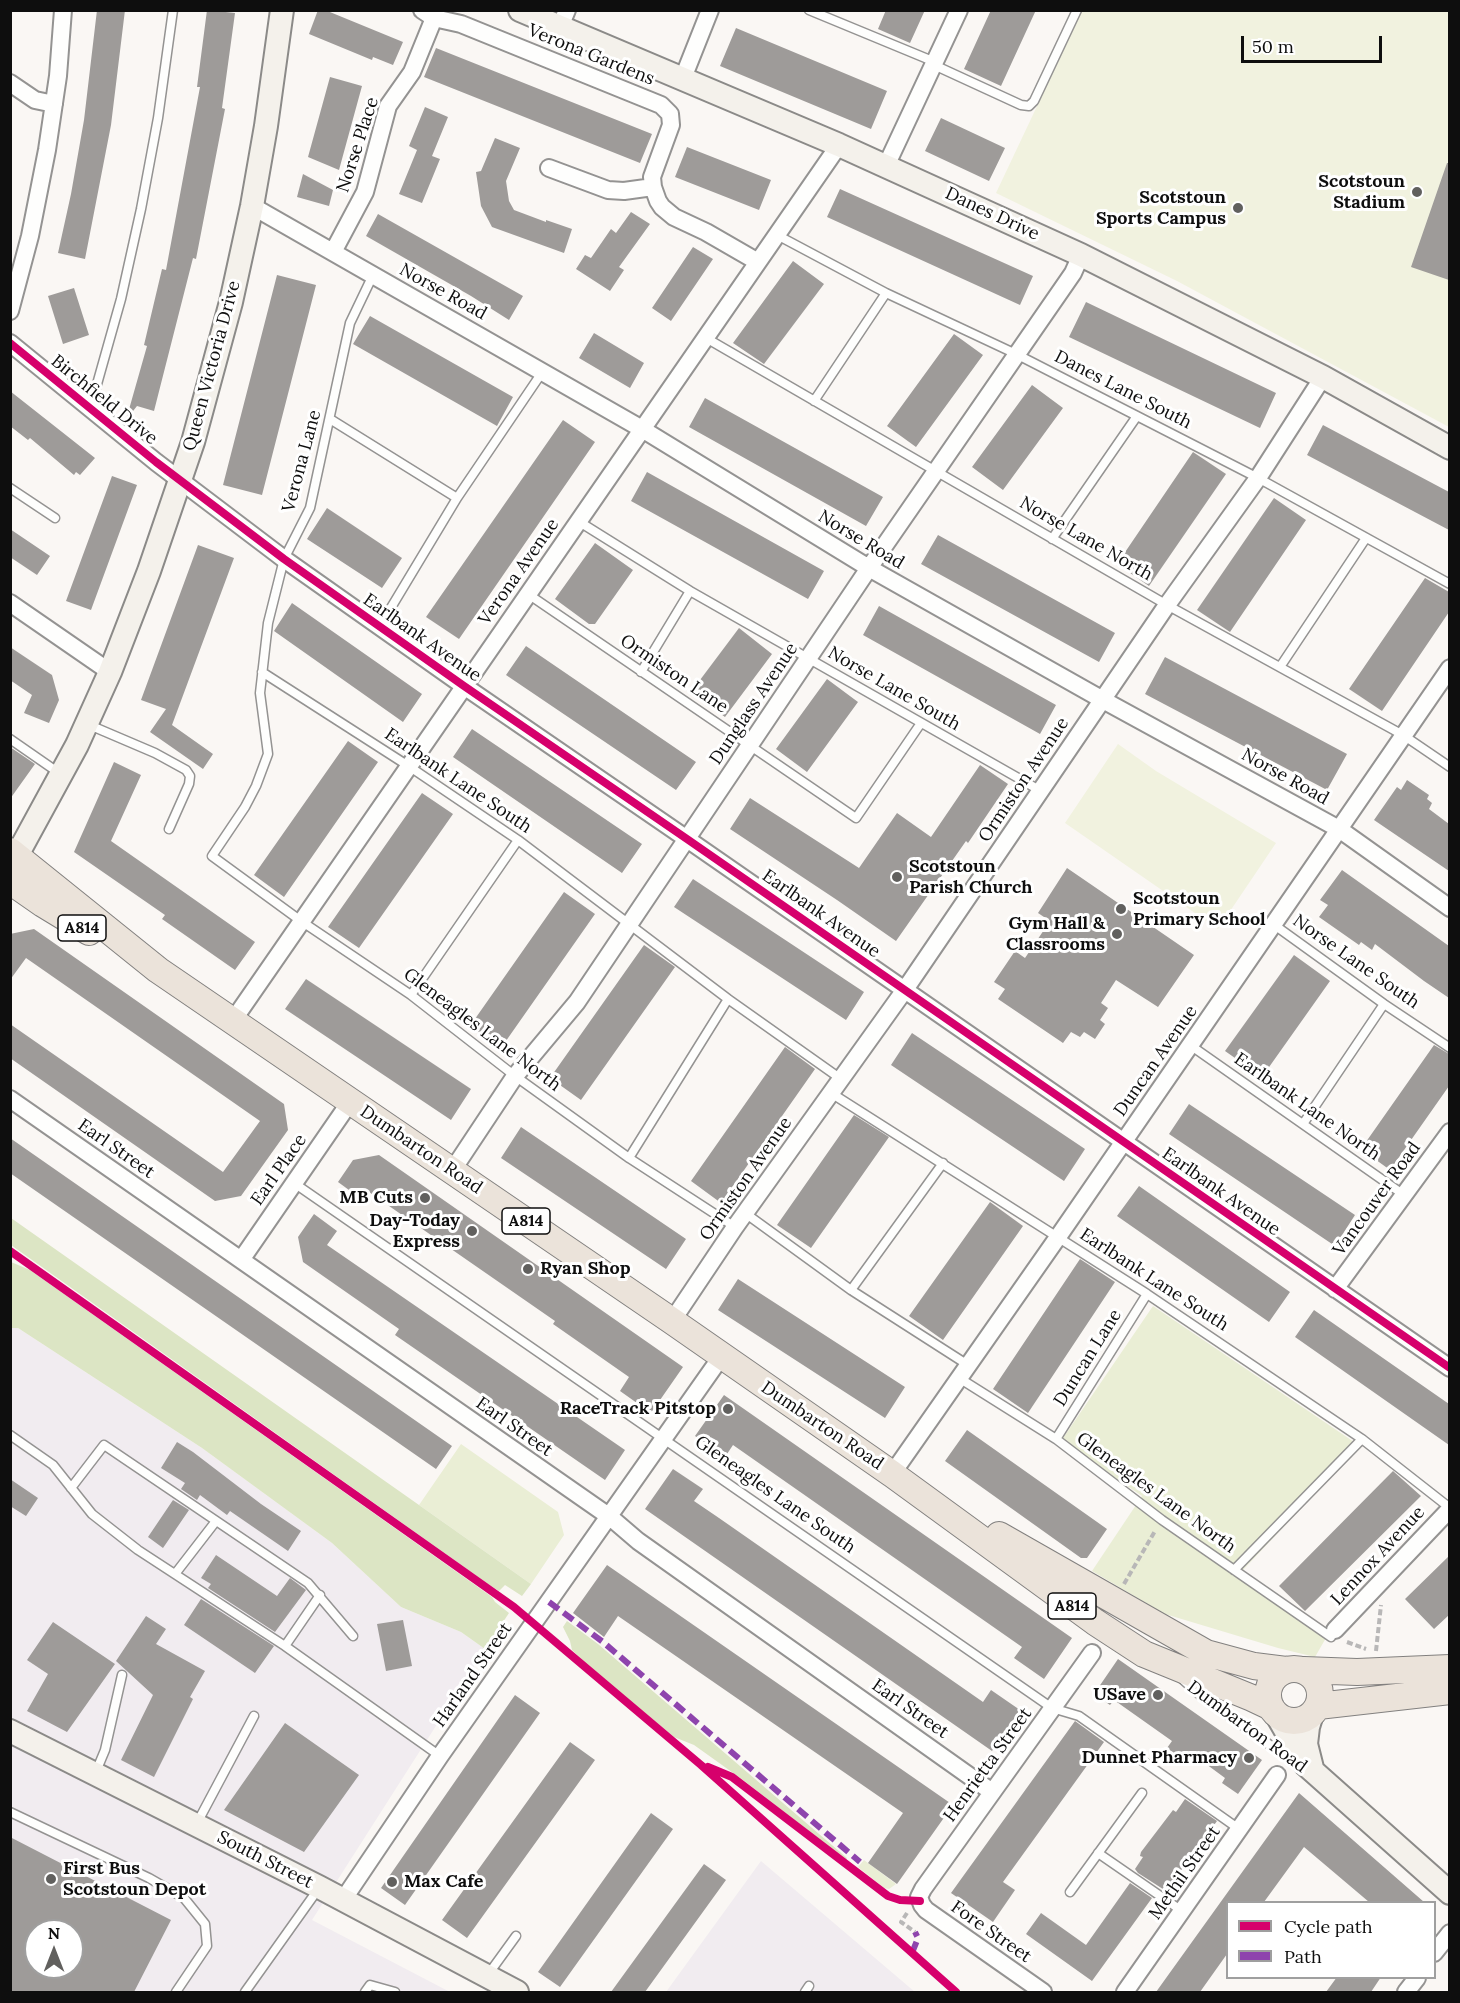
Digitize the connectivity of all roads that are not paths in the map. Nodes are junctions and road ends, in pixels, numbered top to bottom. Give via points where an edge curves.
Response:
1 (63, 10) edge
2 (173, 10) edge
3 (282, 10) edge
4 (520, 10) edge
5 (710, 10) edge
6 (809, 10) edge
7 (959, 10) edge
8 (1077, 10) edge
9 (428, 14) edge
10 (831, 15) edge
11 (563, 19) edge
12 (934, 63) junction
13 (683, 78) junction
14 (10, 83) edge
15 (54, 104) junction
16 (839, 145) junction
17 (886, 166) junction
18 (549, 168) dead end
19 (653, 187) junction
20 (252, 206) junction
21 (777, 235) junction
22 (333, 252) junction
23 (1082, 255) junction
24 (758, 262) junction
25 (373, 275) junction
26 (885, 293) junction
27 (10, 311) edge
28 (706, 338) junction
29 (10, 343) edge
30 (1016, 354) junction
31 (543, 371) junction
32 (1323, 377) junction
33 (814, 401) junction
34 (90, 409) junction
35 (1137, 416) junction
36 (330, 419) junction
37 (642, 429) junction
38 (1449, 448) edge
39 (935, 471) junction
40 (1258, 478) junction
41 (180, 480) junction
42 (10, 488) edge
43 (457, 498) junction
44 (55, 518) dead end
45 (578, 521) junction
46 (1366, 538) junction
47 (1052, 539) junction
48 (284, 559) junction
49 (868, 568) junction
50 (1449, 584) edge
51 (690, 591) junction
52 (528, 594) junction
53 (10, 603) edge
54 (1167, 605) junction
55 (380, 626) junction
56 (808, 659) junction
57 (1281, 668) junction
58 (1449, 668) edge
59 (110, 672) junction
60 (262, 672) junction
61 (641, 672) junction
62 (464, 686) junction
63 (1103, 700) junction
64 (921, 723) junction
65 (87, 724) junction
66 (1403, 735) junction
67 (10, 739) edge
68 (750, 746) junction
69 (1449, 767) edge
70 (410, 768) junction
71 (62, 774) junction
72 (1041, 791) junction
73 (169, 829) dead end
74 (1339, 829) junction
75 (687, 839) junction
76 (518, 840) junction
77 (212, 856) joint
78 (13, 859) edge
79 (10, 881) edge
80 (1449, 908) edge
81 (301, 921) junction
82 (1273, 924) junction
83 (629, 925) junction
84 (158, 970) junction
85 (904, 991) junction
86 (411, 995) junction
87 (728, 999) junction
88 (1384, 1004) junction
89 (232, 1022) junction
90 (1190, 1045) junction
91 (1449, 1048) edge
92 (515, 1076) junction
93 (841, 1079) junction
94 (831, 1093) junction
95 (10, 1099) edge
96 (350, 1102) junction
97 (1304, 1124) junction
98 (1449, 1132) edge
99 (1123, 1142) junction
100 (629, 1158) junction
101 (943, 1163) junction
102 (452, 1171) junction
103 (294, 1183) junction
104 (1404, 1195) junction
105 (745, 1213) junction
106 (735, 1227) junction
107 (1059, 1237) junction
108 (241, 1260) junction
109 (1335, 1289) junction
110 (851, 1290) junction
111 (1147, 1294) junction
112 (672, 1321) junction
113 (721, 1357) junction
114 (1449, 1368) edge
115 (964, 1372) junction
116 (10, 1435) edge
117 (664, 1438) junction
118 (1056, 1439) junction
119 (1362, 1439) junction
120 (892, 1474) junction
121 (71, 1488) junction
122 (1449, 1508) edge
123 (610, 1517) junction
124 (216, 1521) junction
125 (1234, 1570) junction
126 (175, 1574) junction
127 (320, 1595) junction
128 (1333, 1634) joint
129 (353, 1636) dead end
130 (285, 1646) junction
131 (1092, 1653) dead end
132 (1170, 1665) junction
133 (1449, 1668) edge
134 (1295, 1670) junction
135 (122, 1675) dead end
136 (1449, 1691) edge
137 (1052, 1708) junction
138 (1273, 1710) junction
139 (1315, 1710) junction
140 (254, 1716) dead end
141 (10, 1731) edge
142 (441, 1756) junction
143 (95, 1774) junction
144 (1277, 1775) dead end
145 (1321, 1779) junction
146 (992, 1792) junction
147 (1142, 1793) dead end
148 (10, 1812) edge
149 (195, 1825) junction
150 (1239, 1829) junction
151 (1098, 1853) junction
152 (319, 1887) junction
153 (1070, 1892) dead end
154 (1449, 1893) edge
155 (343, 1900) junction
156 (915, 1906) joint
157 (1182, 1911) junction
158 (1449, 1933) edge
159 (516, 1936) dead end
160 (1436, 1950) edge
161 (487, 1976) junction
162 (1416, 1979) edge
163 (176, 1992) edge
164 (245, 1992) edge
165 (365, 1992) edge
166 (394, 1992) edge
167 (517, 1992) edge
168 (1043, 1992) edge
169 (1125, 1992) edge
170 (1406, 1992) edge

1 - 15 street
2 - 34 lane via 133,250
3 - 20 street, Queen Victoria Drive
4 - 11 street, Danes Drive
5 - 13 street
6 - 10 lane
7 - 12 street
8 - 12 lane via 1029,106
9 - 19 street, Verona Gardens via 661,105 670,114 671,125 654,170
9 - 22 street, Norse Place via 412,72 388,106 366,192
10 - 12 lane
11 - 13 street, Danes Drive
12 - 17 street
13 - 16 street, Danes Drive
14 - 15 street via 35,100
15 - 27 street via 30,236
16 - 17 street, Danes Drive
16 - 21 street, Verona Avenue
17 - 23 street, Danes Drive
18 - 19 street via 608,190
19 - 24 street via 668,213
20 - 22 street, Norse Road
20 - 41 street, Queen Victoria Drive via 214,366
21 - 24 street, Verona Avenue
21 - 26 lane, Danes Lane South
22 - 25 street, Norse Road
23 - 30 street, Dunglass Avenue
23 - 32 street, Danes Drive
24 - 28 street, Verona Avenue
25 - 31 street, Norse Road
25 - 36 lane, Verona Lane via 350,323
26 - 30 lane, Danes Lane South
26 - 33 lane
28 - 33 lane, Norse Lane North
28 - 37 street, Verona Avenue
29 - 34 street, Birchfield Drive
30 - 35 lane, Danes Lane South
30 - 39 street, Dunglass Avenue
31 - 37 street, Norse Road
31 - 43 lane
32 - 38 street, Danes Drive
32 - 40 street, Ormiston Avenue
33 - 39 lane, Norse Lane North
34 - 41 street, Birchfield Drive
35 - 40 lane, Danes Lane South
35 - 47 lane
36 - 43 lane
36 - 48 lane, Verona Lane via 310,508
37 - 45 street, Verona Avenue
37 - 49 street, Norse Road
39 - 47 lane, Norse Lane North
39 - 49 street, Dunglass Avenue
40 - 46 lane, Danes Lane South
40 - 54 street, Ormiston Avenue
41 - 48 street, Earlbank Avenue
41 - 59 street, Queen Victoria Drive
42 - 44 lane
43 - 55 lane
45 - 51 lane, Norse Lane South
45 - 52 street, Verona Avenue
46 - 50 lane, Danes Lane South
46 - 57 lane
47 - 54 lane, Norse Lane North
48 - 55 street, Earlbank Avenue
48 - 60 lane, Verona Lane via 268,623
49 - 56 street, Dunglass Avenue
49 - 63 street, Norse Road
51 - 56 lane, Norse Lane South
51 - 61 lane
52 - 61 lane, Ormiston Lane
52 - 62 street, Verona Avenue
53 - 59 street
54 - 57 lane, Norse Lane North
54 - 63 street, Ormiston Avenue
55 - 62 street, Earlbank Avenue
56 - 64 lane, Norse Lane South
56 - 68 street, Dunglass Avenue
57 - 66 lane, Norse Lane North
58 - 66 street, Duncan Avenue
59 - 65 street, Queen Victoria Drive
60 - 70 lane, Earlbank Lane South
60 - 77 lane, Verona Lane via 260,693 268,754 245,807
61 - 68 lane, Ormiston Lane
62 - 70 street, Verona Avenue
62 - 75 street, Earlbank Avenue
63 - 72 street, Ormiston Avenue
63 - 74 street, Norse Road
64 - 68 lane, Ormiston Lane via 856,818
64 - 72 lane, Norse Lane South
65 - 71 street, Queen Victoria Drive
65 - 73 lane via 186,770 189,784
66 - 69 lane, Norse Lane North
66 - 74 street, Duncan Avenue
67 - 71 lane
68 - 75 street, Dunglass Avenue
70 - 76 lane, Earlbank Lane South
70 - 81 street, Verona Avenue
71 - 78 street, Queen Victoria Drive
72 - 85 street, Ormiston Avenue
74 - 80 street, Norse Road
74 - 82 street, Duncan Avenue
75 - 83 street, Dunglass Avenue
75 - 85 street, Earlbank Avenue
76 - 83 lane, Earlbank Lane South
76 - 86 lane
77 - 81 lane, Gleneagles Lane North
78 - 84 main road, Dumbarton Road
79 - 84 main road, Dumbarton Road / A814 via 81,928
81 - 86 lane, Gleneagles Lane North
81 - 89 street, Verona Avenue
82 - 88 lane, Norse Lane South
82 - 90 street, Duncan Avenue
83 - 87 lane, Earlbank Lane South
83 - 92 street, Dunglass Avenue via 577,1002
84 - 89 main road, Dumbarton Road / A814
85 - 93 street, Ormiston Avenue
85 - 99 street, Earlbank Avenue
86 - 92 lane, Gleneagles Lane North
87 - 93 lane, Earlbank Lane South
87 - 100 lane
88 - 91 lane, Norse Lane South
88 - 97 lane
89 - 96 main road, Dumbarton Road / A814
90 - 97 lane, Earlbank Lane North
90 - 99 street, Duncan Avenue
92 - 100 lane, Gleneagles Lane North
92 - 102 street, Dunglass Avenue
93 - 94 street, Ormiston Avenue
94 - 101 lane, Earlbank Lane South
94 - 105 street, Ormiston Avenue
95 - 108 street, Earl Street
96 - 102 main road, Dumbarton Road / A814
96 - 103 street, Earl Place
97 - 104 lane, Earlbank Lane North
98 - 104 street, Vancouver Road
99 - 107 street, Duncan Avenue
99 - 109 street, Earlbank Avenue
100 - 106 lane, Gleneagles Lane North
101 - 107 lane, Earlbank Lane South
101 - 110 lane
102 - 112 main road, Dumbarton Road / A814
103 - 108 street, Earl Place
103 - 117 lane, Gleneagles Lane South
104 - 109 street, Vancouver Road
105 - 106 street, Ormiston Avenue
105 - 110 lane, Gleneagles Lane North
106 - 112 street, Ormiston Avenue
107 - 111 lane, Earlbank Lane South
107 - 115 street, Duncan Avenue
108 - 123 street, Earl Street
109 - 114 street, Earlbank Avenue
110 - 115 lane, Gleneagles Lane North
111 - 118 lane, Duncan Lane
111 - 119 lane, Earlbank Lane South
112 - 113 main road, Dumbarton Road / A814
113 - 117 street, Harland Street
113 - 120 main road, Dumbarton Road / A814
115 - 118 lane, Gleneagles Lane North
115 - 120 street, Duncan Avenue
116 - 121 lane via 53,1465
117 - 123 street, Harland Street
117 - 137 lane, Gleneagles Lane South
118 - 125 lane, Gleneagles Lane North
119 - 122 lane, Earlbank Lane South
119 - 125 lane
120 - 132 main road, Dumbarton Road / A814 via 1095,1622 1144,1654
120 - 134 main road, Dumbarton Road / A814 via 1196,1648 1230,1661
121 - 124 lane via 104,1445
121 - 126 lane via 92,1514
122 - 128 street, Lennox Avenue
123 - 142 street, Harland Street
123 - 146 street, Earl Street via 638,1541
124 - 126 lane
124 - 127 lane
125 - 128 lane, Gleneagles Lane North
126 - 130 lane
127 - 129 lane
127 - 130 lane
130 - 142 lane
131 - 137 street, Henrietta Street
132 - 138 main road, Dumbarton Road / A814
132 - 145 lane, Dumbarton Road via 1200,1695
133 - 134 main road, A814
134 - 138 main road via 1275,1677 1268,1688
134 - 139 main road via 1314,1677 1318,1683 1320,1694
135 - 143 lane via 105,1750
136 - 139 main road
137 - 146 street, Henrietta Street
137 - 150 lane, Gleneagles Lane South via 1079,1716
138 - 139 main road via 1297,1721
138 - 145 street, Dumbarton Road via 1299,1756
139 - 145 street, Dumbarton Road via 1306,1744
140 - 149 lane
141 - 143 street, South Street
142 - 155 street, Harland Street
143 - 149 street, South Street
144 - 150 street, Methil Street
145 - 154 street, Dumbarton Road
146 - 156 street, Henrietta Street
147 - 151 lane
148 - 163 lane via 184,1898 205,1924 207,1946
149 - 152 street, South Street
150 - 157 street, Methil Street
151 - 153 lane
151 - 157 lane
152 - 155 street, South Street
152 - 164 lane
155 - 161 street, South Street
156 - 168 street, Fore Street
157 - 169 street, Methil Street
158 - 160 street
159 - 161 lane
161 - 167 street, South Street
162 - 170 street
165 - 166 lane via 370,1985

